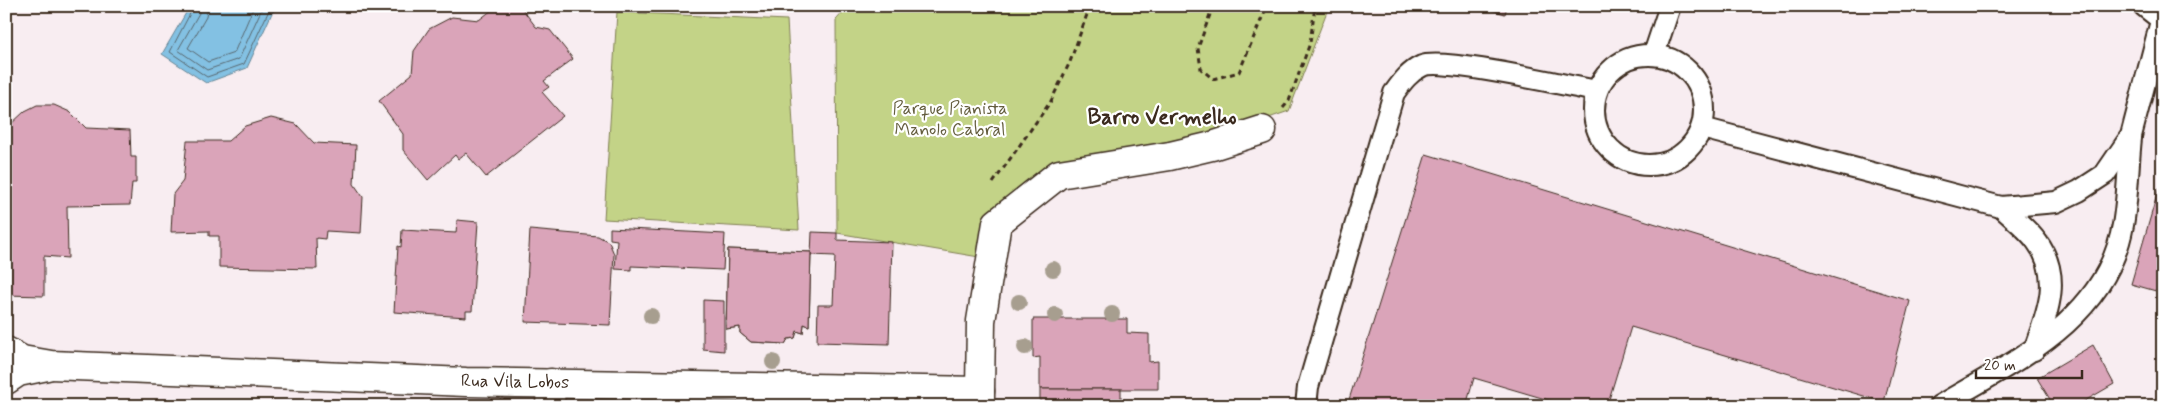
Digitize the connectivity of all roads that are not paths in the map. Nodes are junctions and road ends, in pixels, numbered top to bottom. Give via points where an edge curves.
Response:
1 (1670, 6) edge
2 (2144, 6) edge
3 (2162, 21) edge
4 (1654, 54) junction
5 (1597, 91) junction
6 (1702, 128) junction
7 (1262, 130) road end
8 (2131, 136) junction
9 (2001, 207) junction
10 (6, 350) edge
11 (2034, 350) junction
12 (51, 365) junction
13 (6, 380) edge
14 (551, 394) edge
15 (980, 398) edge
16 (1306, 406) edge
17 (1939, 406) edge

1 - 4 lane
2 - 3 lane
3 - 8 lane
4 - 5 lane via 1636,56 1619,63 1605,75
4 - 6 lane via 1678,62 1696,80 1705,104
5 - 6 lane via 1593,112 1599,134 1612,151 1631,162 1652,165 1674,160 1690,147
5 - 16 lane via 1451,64 1423,65 1405,77 1394,92 1308,387
6 - 9 lane
7 - 15 street via 1170,156 1060,174 996,223 981,321
8 - 9 lane via 2105,174 2079,191 2056,202
8 - 11 lane via 2123,226 2112,261 2093,294 2071,321
9 - 11 lane via 2037,242 2048,261 2049,309
10 - 12 street, Rua Vila Lobos via 22,360
11 - 17 lane
12 - 13 street, Rua Vila Lobos via 18,372
12 - 14 street, Rua Vila Lobos via 466,382
14 - 15 street, Rua Vila Lobos

